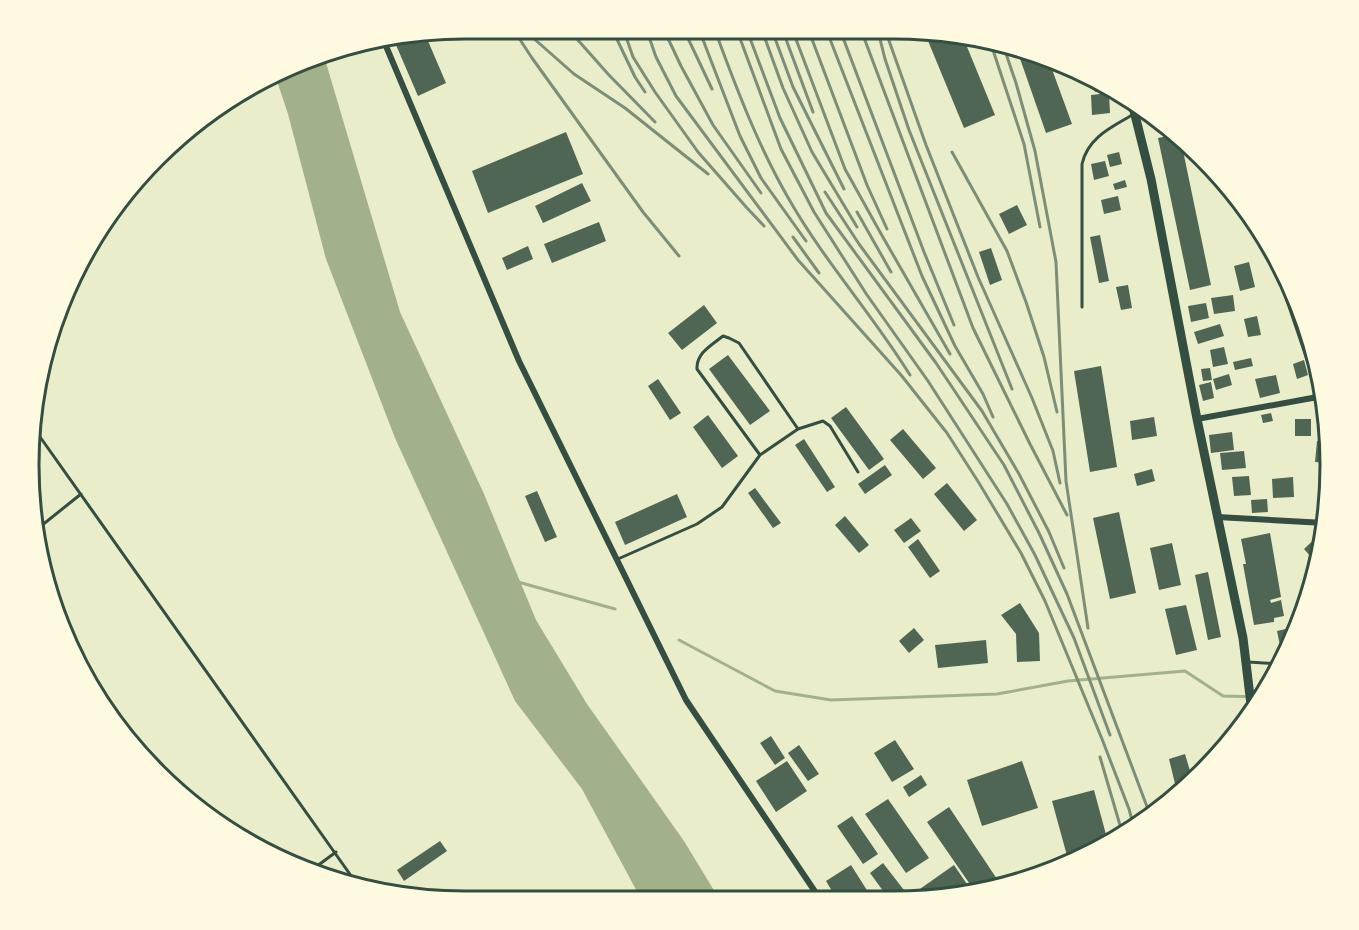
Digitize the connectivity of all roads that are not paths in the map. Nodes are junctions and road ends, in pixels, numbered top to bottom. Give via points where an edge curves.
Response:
1 (386, 46) edge
2 (1132, 112) edge
3 (1135, 114) edge
4 (1082, 307) dead end
5 (1314, 398) edge
6 (1197, 419) junction
7 (798, 429) junction
8 (40, 437) edge
9 (760, 455) junction
10 (858, 472) dead end
11 (81, 494) junction
12 (1217, 517) junction
13 (1316, 522) edge
14 (43, 524) edge
15 (617, 560) junction
16 (1246, 662) junction
17 (1271, 663) edge
18 (1250, 699) edge
19 (336, 852) junction
20 (319, 865) edge
21 (351, 875) edge
22 (815, 891) edge

1 - 15 street via 519,361
2 - 4 lane via 1097,137 1084,153
3 - 6 main road
5 - 6 street
6 - 12 main road
7 - 9 lane
7 - 9 lane via 739,344 723,336 702,353 697,369
7 - 10 lane via 823,422 830,426
8 - 11 lane
9 - 15 lane via 722,507 697,524
11 - 14 lane
11 - 19 lane
12 - 13 street
12 - 16 main road
15 - 22 street via 686,700
16 - 17 lane
16 - 18 main road
19 - 20 lane
19 - 21 lane

